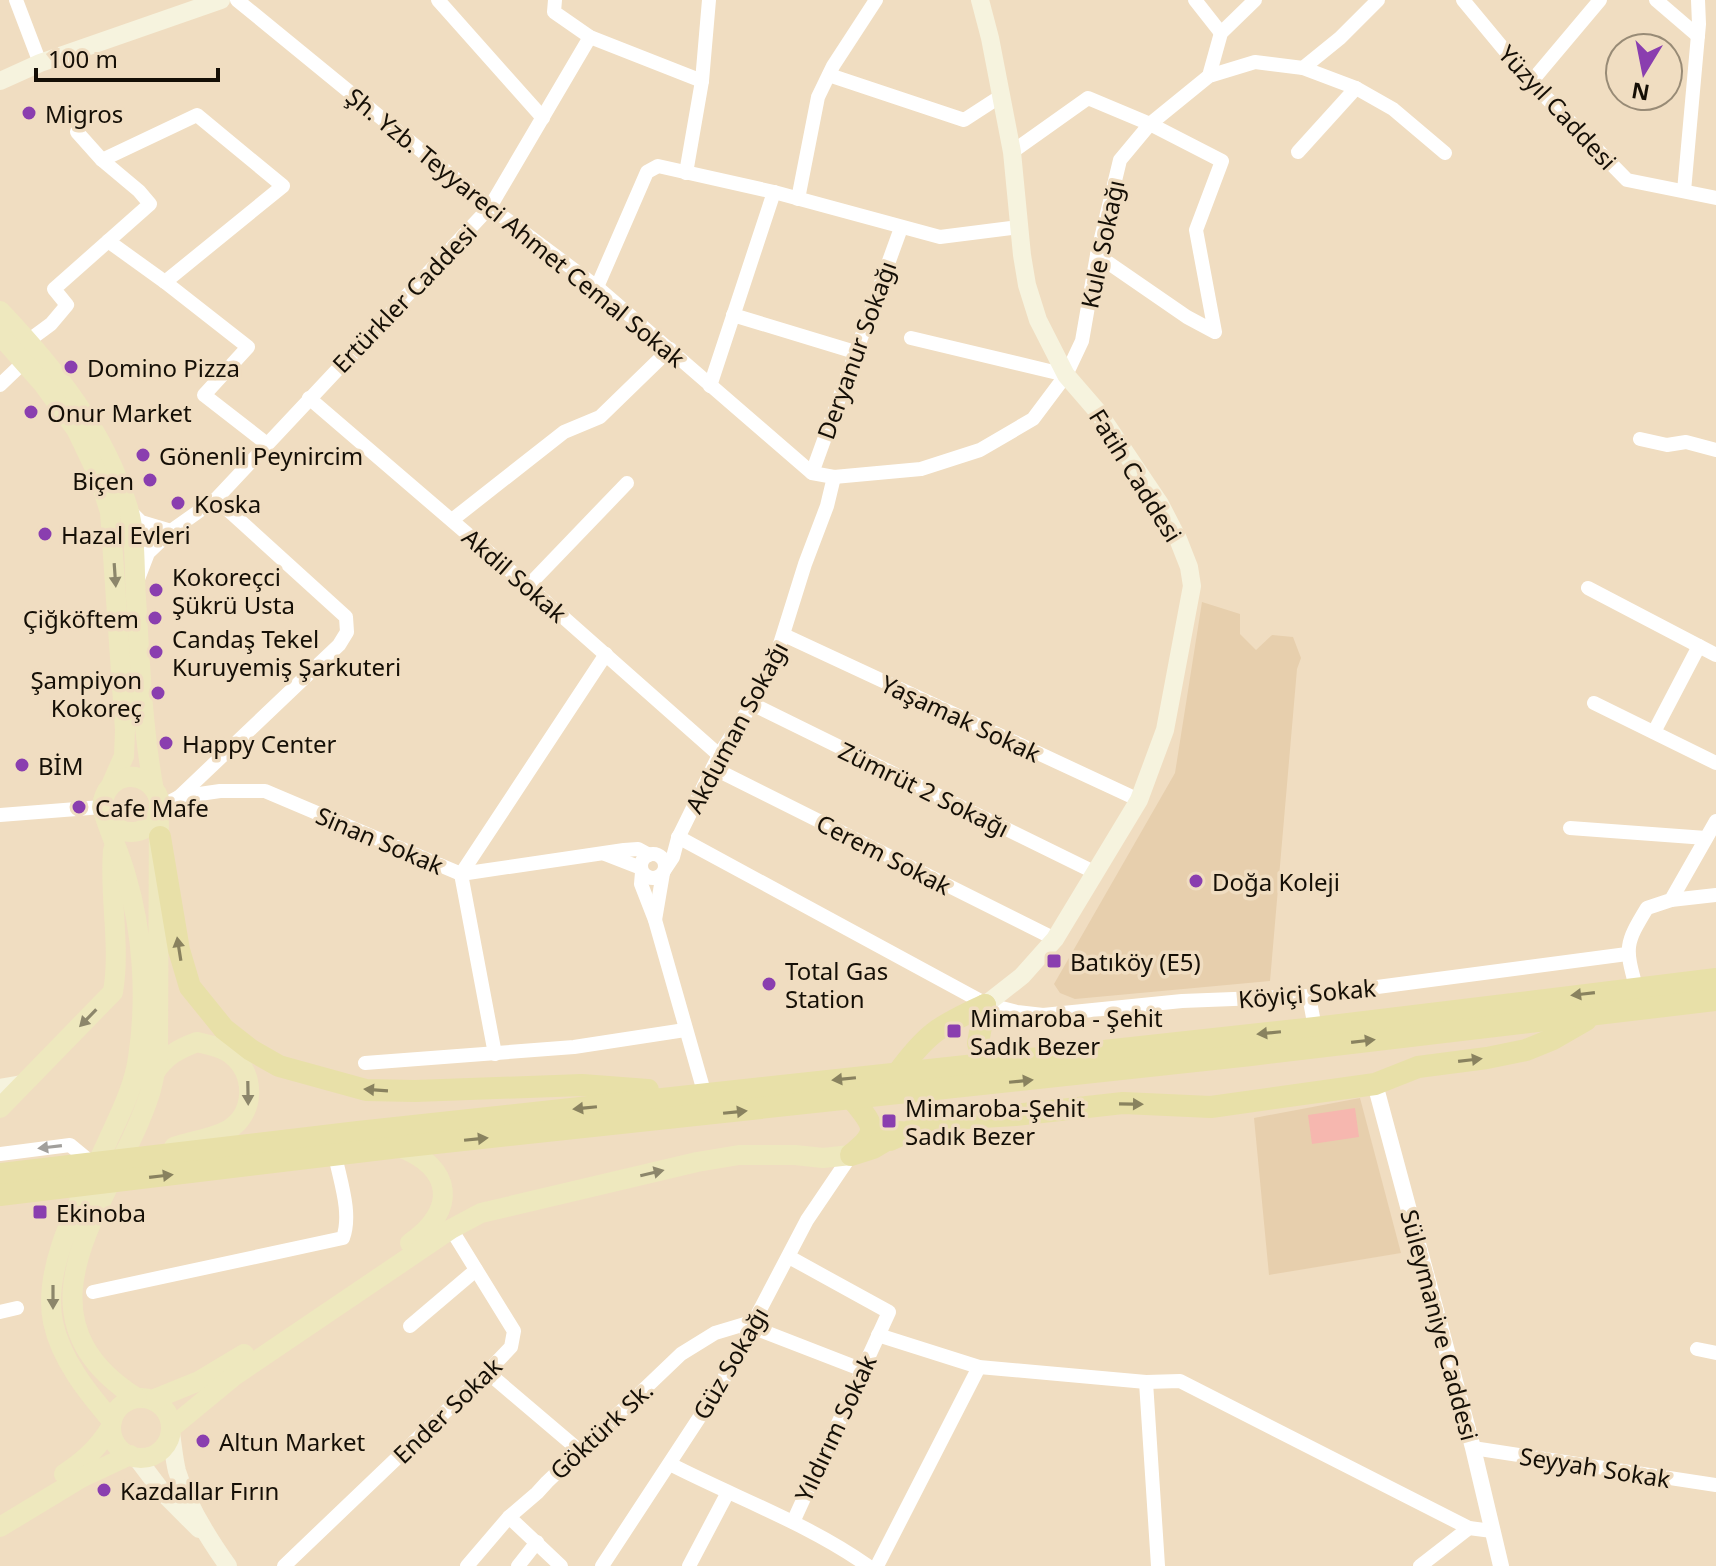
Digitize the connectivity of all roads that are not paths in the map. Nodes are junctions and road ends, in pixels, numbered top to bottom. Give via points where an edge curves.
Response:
1 (16, 0) edge
2 (221, 0) edge
3 (237, 0) edge
4 (438, 0) edge
5 (555, 0) edge
6 (709, 0) edge
7 (876, 0) edge
8 (980, 0) edge
9 (1195, 0) edge
10 (1255, 0) edge
11 (1378, 0) edge
12 (1463, 0) edge
13 (1600, 0) edge
14 (1656, 0) edge
15 (1698, 0) edge
16 (1221, 33) junction
17 (1698, 36) junction
18 (590, 37) junction
19 (40, 63) junction
20 (1303, 68) junction
21 (829, 75) junction
22 (1209, 76) junction
23 (0, 81) edge
24 (702, 81) junction
25 (1531, 82) junction
26 (1356, 88) junction
27 (1001, 96) junction
28 (543, 118) junction
29 (1150, 124) junction
30 (77, 132) dead end
31 (1012, 152) junction
32 (1298, 152) dead end
33 (1445, 153) dead end
34 (105, 163) junction
35 (686, 173) junction
36 (1684, 191) junction
37 (774, 192) junction
38 (1716, 198) edge
39 (798, 199) junction
40 (490, 207) junction
41 (1019, 227) junction
42 (901, 228) junction
43 (108, 241) junction
44 (1097, 255) junction
45 (165, 282) junction
46 (597, 287) junction
47 (0, 311) edge
48 (733, 315) junction
49 (0, 335) edge
50 (911, 338) dead end
51 (28, 341) junction
52 (670, 349) junction
53 (855, 352) junction
54 (23, 363) junction
55 (1066, 375) junction
56 (0, 385) edge
57 (710, 386) junction
58 (309, 398) junction
59 (1640, 439) dead end
60 (267, 444) junction
61 (1716, 450) edge
62 (812, 473) junction
63 (834, 477) junction
64 (627, 483) dead end
65 (216, 499) junction
66 (129, 510) junction
67 (452, 520) junction
68 (171, 531) junction
69 (528, 586) junction
70 (135, 587) junction
71 (1588, 588) dead end
72 (784, 635) junction
73 (1699, 646) junction
74 (606, 654) junction
75 (1716, 655) edge
76 (1594, 703) dead end
77 (752, 704) junction
78 (1654, 732) junction
79 (716, 762) junction
80 (1716, 763) edge
81 (112, 783) junction
82 (153, 785) junction
83 (179, 797) junction
84 (1139, 800) junction
85 (160, 807) junction
86 (0, 815) edge
87 (1716, 821) edge
88 (109, 822) junction
89 (1570, 828) dead end
90 (160, 837) junction
91 (678, 837) junction
92 (1706, 838) junction
93 (605, 853) junction
94 (652, 854) junction
95 (642, 870) junction
96 (664, 871) junction
97 (1096, 873) junction
98 (461, 874) junction
99 (1716, 895) edge
100 (1671, 900) junction
101 (655, 920) junction
102 (1055, 939) junction
103 (1627, 954) junction
104 (1716, 979) edge
105 (1636, 987) junction
106 (1309, 996) junction
107 (1716, 1000) edge
108 (985, 1005) junction
109 (1603, 1013) junction
110 (1315, 1028) junction
111 (685, 1030) junction
112 (495, 1054) junction
113 (365, 1063) dead end
114 (984, 1063) junction
115 (155, 1072) junction
116 (897, 1074) junction
117 (22, 1084) junction
118 (1375, 1084) junction
119 (0, 1088) edge
120 (941, 1090) junction
121 (705, 1095) junction
122 (853, 1100) junction
123 (0, 1108) edge
124 (130, 1115) junction
125 (890, 1140) junction
126 (399, 1147) junction
127 (0, 1154) edge
128 (335, 1155) junction
129 (851, 1155) junction
130 (138, 1159) junction
131 (93, 1164) junction
132 (0, 1174) edge
133 (0, 1195) edge
134 (80, 1225) junction
135 (451, 1229) junction
136 (789, 1257) junction
137 (476, 1270) junction
138 (93, 1292) dead end
139 (17, 1308) dead end
140 (0, 1312) edge
141 (753, 1324) junction
142 (410, 1326) dead end
143 (878, 1335) junction
144 (1697, 1349) dead end
145 (1716, 1353) edge
146 (979, 1367) junction
147 (863, 1370) junction
148 (487, 1372) junction
149 (1146, 1382) junction
150 (144, 1399) junction
151 (112, 1424) junction
152 (171, 1431) junction
153 (1473, 1448) junction
154 (580, 1451) junction
155 (133, 1456) junction
156 (670, 1464) junction
157 (1716, 1485) edge
158 (727, 1494) junction
159 (0, 1517) edge
160 (509, 1517) junction
161 (793, 1522) junction
162 (0, 1527) edge
163 (1469, 1528) junction
164 (1492, 1531) junction
165 (537, 1542) junction
166 (214, 1546) junction
167 (225, 1565) edge
168 (284, 1566) edge
169 (467, 1566) edge
170 (518, 1566) edge
171 (561, 1566) edge
172 (602, 1566) edge
173 (689, 1566) edge
174 (868, 1566) edge
175 (877, 1566) edge
176 (1158, 1566) edge
177 (1420, 1566) edge
178 (1501, 1566) edge

1 - 19 street
2 - 19 main road
3 - 40 street, Şh. Yzb. Teyyareci Ahmet Cemal Sokak
4 - 28 street
5 - 18 street via 554,12
6 - 24 street
7 - 21 street
8 - 27 main road, Fatih Caddesi
9 - 16 street
10 - 16 street
11 - 20 street
12 - 25 street, Yüzyıl Caddesi
13 - 25 street
14 - 17 street
15 - 17 street
16 - 22 street
17 - 36 street
18 - 24 street
18 - 28 street, Ertürkler Caddesi
19 - 23 main road
20 - 22 street, Kule Sokağı via 1255,62
20 - 26 street, Kule Sokağı
21 - 27 street via 964,120
21 - 39 street via 818,97
22 - 29 street, Kule Sokağı
24 - 35 street
25 - 36 street, Yüzyıl Caddesi via 1627,180
26 - 32 street
26 - 33 street, Kule Sokağı via 1393,109
27 - 31 main road, Fatih Caddesi
28 - 40 street, Ertürkler Caddesi
29 - 31 street via 1088,98
29 - 44 street, Kule Sokağı via 1120,160
29 - 44 street via 1222,161 1196,230 1215,332
30 - 34 street
31 - 41 main road, Fatih Caddesi
34 - 43 street via 150,204
34 - 45 street via 197,115 283,186
35 - 37 street
35 - 46 street via 658,166 647,172
36 - 38 street, Yüzyıl Caddesi
37 - 39 street
37 - 48 street
39 - 42 street
40 - 46 street, Şh. Yzb. Teyyareci Ahmet Cemal Sokak
40 - 58 street, Ertürkler Caddesi
41 - 42 street via 940,237
41 - 55 main road, Fatih Caddesi via 1038,320
42 - 53 street, Deryanur Sokağı
43 - 45 street
43 - 51 street via 54,289 67,305
44 - 55 street, Kule Sokağı via 1082,341
45 - 60 street via 248,347 204,395
46 - 52 street, Şh. Yzb. Teyyareci Ahmet Cemal Sokak
47 - 51 main road
48 - 53 street
48 - 57 street
49 - 54 main road
50 - 55 street
51 - 66 main road via 92,423
52 - 57 street, Şh. Yzb. Teyyareci Ahmet Cemal Sokak
52 - 67 street via 600,417 564,432
53 - 62 street, Deryanur Sokağı
54 - 56 street
54 -> 81 main road via 76,429 110,512 125,730 124,756
55 - 63 street, Kule Sokağı via 1033,419 980,450 921,469
55 - 84 main road, Fatih Caddesi via 1098,412 1160,504 1189,567 1192,586 1165,730
57 - 62 street, Şh. Yzb. Teyyareci Ahmet Cemal Sokak
58 - 60 street, Ertürkler Caddesi
58 - 67 street, Akdil Sokak
59 - 61 street
60 - 65 street, Ertürkler Caddesi
62 - 63 street
63 - 72 street, Akduman Sokağı
64 - 69 street
65 - 68 street, Ertürkler Caddesi
65 - 83 street via 346,617 347,632
66 - 68 street via 141,522
66 - 70 main road
67 - 69 street, Akdil Sokak
68 - 70 street, Ertürkler Caddesi via 148,553
69 - 74 street, Akdil Sokak
70 - 82 main road via 143,730
71 - 73 street
72 - 77 street, Akduman Sokağı
72 - 84 street, Yaşamak Sokak
73 - 75 street
73 - 78 street
74 - 79 street, Akdil Sokak
74 - 98 street
76 - 78 street
77 - 79 street, Akduman Sokağı
77 - 97 street, Zümrüt 2 Sokağı
78 - 80 street
79 - 91 street, Akduman Sokağı
79 - 102 street, Cerem Sokak
81 - 82 main road via 128,776
81 - 88 main road via 103,798
82 - 83 street
82 - 85 main road
83 - 85 street, Sinan Sokak
83 - 98 street, Sinan Sokak via 265,791
84 - 97 main road, Fatih Caddesi
85 - 88 main road via 152,825 135,833
85 - 90 main road
86 - 88 street
87 - 92 street
88 -> 117 main road via 113,992
88 - 124 main road via 137,921 141,970
89 - 92 street
90 - 115 main road
121 -> 90 highway via 582,1085 366,1090 279,1066 224,1029 190,987
91 - 94 street, Akduman Sokağı
91 - 96 street, Akduman Sokağı
91 - 108 street, Köyiçi Sokak
92 - 100 street
93 - 94 street, Sinan Sokak via 638,849
93 - 95 street
93 - 98 street, Sinan Sokak
94 - 95 street via 643,860
94 - 96 street via 661,857
95 - 96 street via 652,878
95 - 101 street via 641,884
96 - 101 street, Akduman Sokağı
97 - 102 main road, Fatih Caddesi
98 - 112 street
99 - 100 street
100 - 103 street via 1647,908
101 - 111 street
102 - 108 main road, Fatih Caddesi via 1022,976
103 - 105 street
103 - 106 street, Köyiçi Sokak
104 - 105 highway
105 -> 110 highway
106 - 108 street, Köyiçi Sokak via 1182,1001 1043,1015
106 - 110 street
107 - 109 highway
108 - 114 highway via 978,1043
108 - 116 highway via 942,1025
118 -> 109 highway via 1418,1067 1526,1050
120 -> 109 highway
110 -> 114 highway
111 - 112 street
111 - 121 street
112 - 113 street
114 - 116 highway
115 - 124 main road
115 -> 130 main road via 180,1048 197,1042 220,1049 232,1055 248,1079 248,1108 228,1130
116 -> 121 highway
117 - 119 main road
117 - 123 main road
125 -> 118 highway via 934,1120 1123,1103 1211,1107
118 - 153 street, Süleymaniye Caddesi
120 - 122 highway
120 - 125 highway
121 -> 130 highway
126 -> 122 highway
122 - 129 highway via 870,1119 870,1132 868,1141
124 - 134 main road
125 - 129 highway
126 - 128 highway
126 - 150 main road via 436,1169 443,1185 439,1215 426,1232 229,1364 199,1381
131 -> 127 street via 70,1145
133 -> 128 highway
128 - 138 street via 346,1212 343,1238
135 -> 129 main road via 496,1208 697,1162 739,1155
129 - 136 street, Güz Sokağı
130 - 131 highway
131 - 132 highway
134 - 150 main road via 72,1287 79,1331 92,1362 118,1386
134 -> 151 main road via 58,1259 53,1322 74,1371
135 - 137 street, Ender Sokak
135 - 152 main road via 234,1376
136 - 141 street, Güz Sokağı
136 - 143 street via 889,1312
137 - 142 street
137 - 148 street, Ender Sokak via 514,1331 511,1347
139 - 140 street
141 - 147 street
141 - 154 street, Göktürk Sk. via 715,1333 681,1354
141 - 156 street, Güz Sokağı
143 - 146 street
143 - 147 street, Yıldırım Sokak
144 - 145 street
146 - 149 street
146 - 175 street
147 - 161 street, Yıldırım Sokak
148 - 154 street
148 - 168 street, Ender Sokak
149 - 163 street via 1180,1381
149 - 176 street
150 - 151 main road via 122,1405
150 - 152 main road via 165,1410
151 - 155 main road via 117,1444
151 - 159 main road via 84,1460
152 - 155 main road via 154,1455
152 - 166 main road via 182,1486
153 - 157 street, Seyyah Sokak
153 - 164 street, Süleymaniye Caddesi
154 - 160 street, Göktürk Sk.
155 - 162 main road via 81,1478
155 - 166 main road
156 - 158 street
156 - 172 street, Güz Sokağı
158 - 161 street
158 - 173 street
160 - 165 street
160 - 169 street, Göktürk Sk.
161 - 174 street
163 - 164 street
163 - 177 street
164 - 178 street, Süleymaniye Caddesi
165 - 170 street
165 - 171 street
166 - 167 main road

